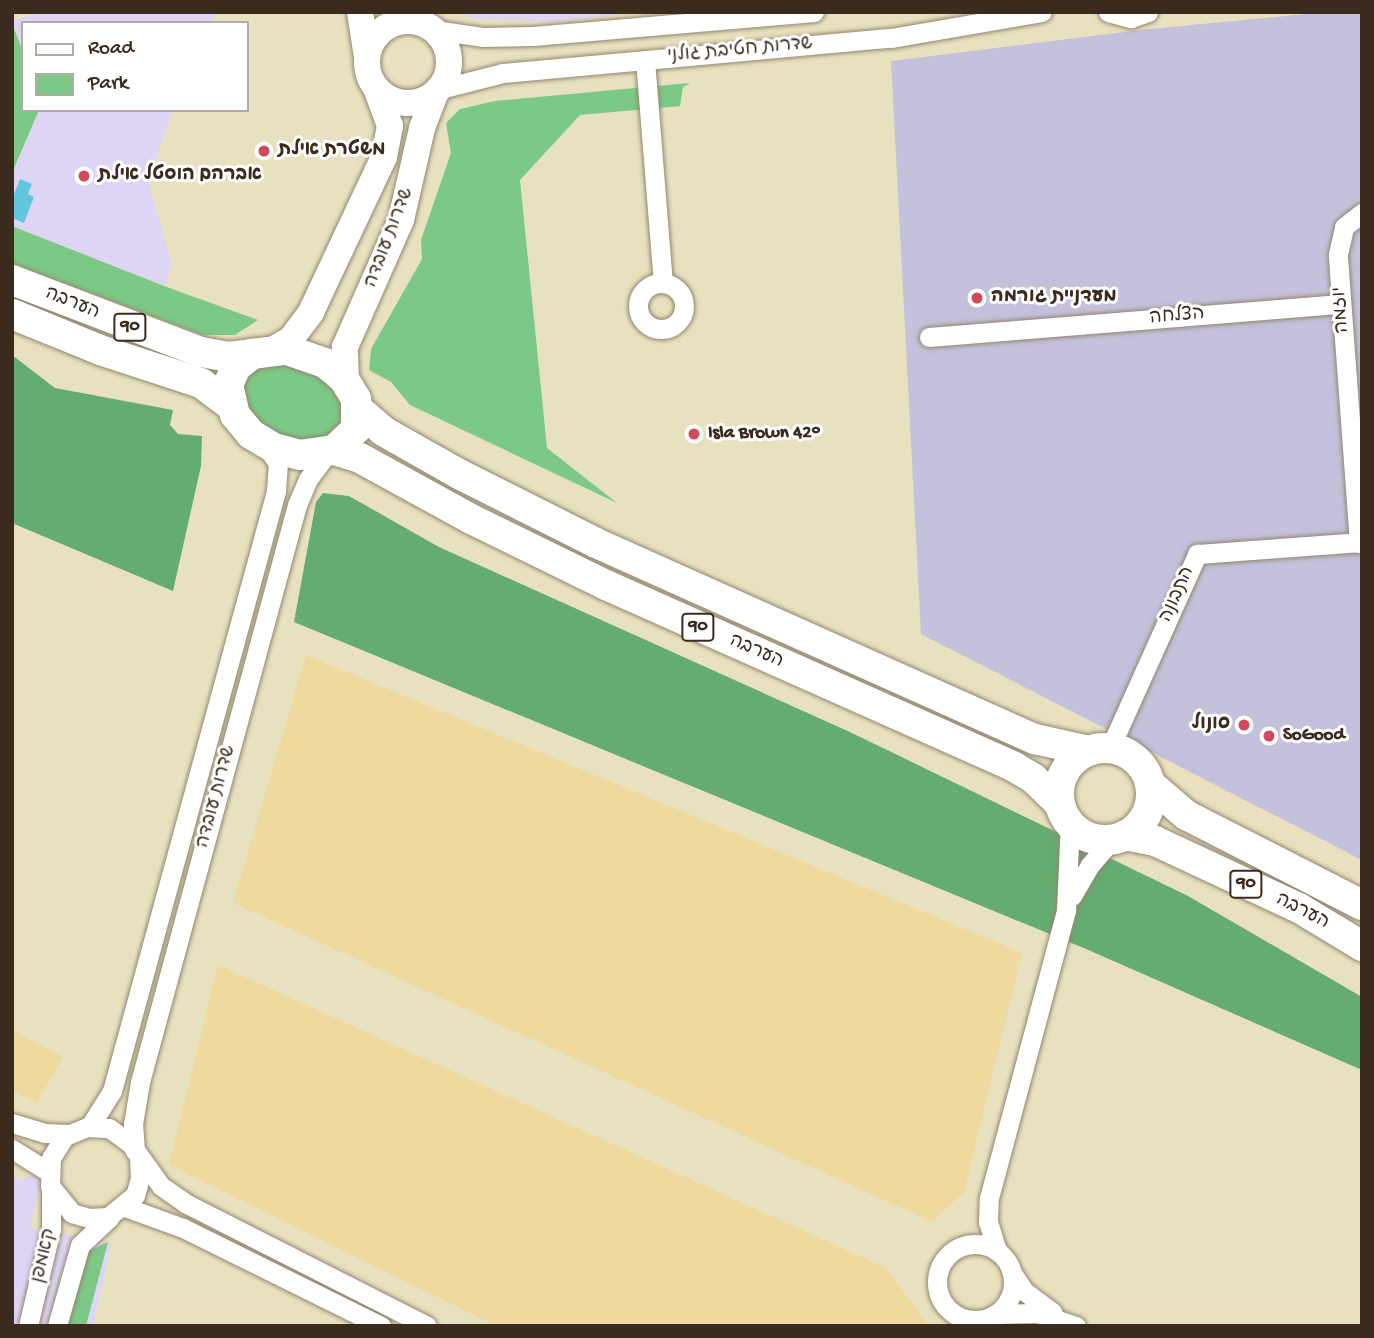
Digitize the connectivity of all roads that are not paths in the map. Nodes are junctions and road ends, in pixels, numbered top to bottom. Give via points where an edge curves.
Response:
1 (360, 12) edge
2 (814, 12) edge
3 (820, 12) edge
4 (1042, 12) edge
5 (1149, 12) edge
6 (1107, 13) edge
7 (425, 23) edge
8 (823, 44) junction
9 (367, 57) junction
10 (645, 60) junction
11 (376, 88) junction
12 (438, 90) junction
13 (1362, 213) edge
14 (12, 280) edge
15 (663, 283) dead end
16 (1342, 304) junction
17 (12, 314) edge
18 (929, 337) dead end
19 (263, 352) junction
20 (352, 396) junction
21 (231, 405) junction
22 (262, 442) junction
23 (331, 451) junction
24 (1360, 542) edge
25 (1099, 750) junction
26 (1150, 784) junction
27 (1065, 813) junction
28 (1119, 837) junction
29 (1362, 905) edge
30 (1066, 910) junction
31 (1362, 946) edge
32 (12, 1123) edge
33 (90, 1126) junction
34 (69, 1133) junction
35 (12, 1149) edge
36 (137, 1155) junction
37 (50, 1179) junction
38 (989, 1198) junction
39 (119, 1211) junction
40 (961, 1246) junction
41 (998, 1251) junction
42 (1012, 1273) junction
43 (996, 1314) junction
44 (1071, 1324) edge
45 (28, 1326) edge
46 (57, 1326) edge
47 (381, 1326) edge
48 (427, 1326) edge

1 - 9 main road
2 - 7 street, שדרות חטיבת גולני via 533,36 483,37
3 - 8 street
4 - 8 street, שדרות חטיבת גולני via 907,36
5 - 6 street via 1131,19
7 - 9 main road via 389,25 372,42
7 - 12 main road via 449,58
8 - 10 street, שדרות חטיבת גולני
9 - 11 main road
10 - 12 street, שדרות חטיבת גולני via 503,73
10 - 15 street
11 - 12 main road via 403,103 419,102
11 - 19 main road, שדרות עובדה via 390,126 384,157 311,312 291,339
12 - 20 main road, שדרות עובדה via 422,128 401,220 345,347
13 - 16 street, יוזמה via 1344,227 1338,244
14 - 19 highway, הערבה / 90 via 201,352 234,357
16 - 18 street, הצלחה
16 - 24 street, יוזמה
17 - 21 highway, הערבה / 90 via 100,350 201,383
19 - 20 highway, 90 via 313,356
19 - 21 highway via 231,375
20 - 23 highway via 351,438
20 - 25 highway, הערבה / 90 via 383,430 596,543 1035,739
21 - 22 highway, 90 via 242,425
22 - 23 highway, 90 via 300,455
22 - 33 street, שדרות עובדה via 278,463 276,491 113,1091
23 - 27 highway, הערבה / 90 via 360,458 606,585 1014,766 1041,784
23 - 36 street, שדרות עובדה via 308,479 297,505 140,1082 133,1124
24 - 25 street, התבונה via 1197,554
25 - 26 highway via 1140,764
25 - 27 highway via 1072,762 1063,775
26 - 28 highway via 1150,807 1143,821
26 - 29 highway, הערבה / 90 via 1186,815
27 - 28 highway via 1089,837
27 - 30 street
28 - 30 street via 1090,865
28 - 31 highway, הערבה / 90 via 1155,842 1298,908
30 - 38 street
32 - 34 street via 44,1133
33 - 34 street
33 - 36 street via 117,1132
34 - 37 street via 54,1150
35 - 37 street
36 - 39 street via 138,1186
36 - 48 street via 160,1186 185,1203
37 - 39 street via 72,1213 89,1218
37 - 45 street, קאמפן via 51,1229
38 - 40 street via 976,1229
38 - 41 street via 988,1222
39 - 46 street, קאמפן via 80,1245
39 - 47 street via 183,1228
40 - 41 street via 984,1245
40 - 43 street via 948,1254 938,1271 939,1298 949,1311 967,1320
41 - 42 street
42 - 43 street via 1010,1296
42 - 44 street via 1024,1292
43 - 44 street via 1037,1313

